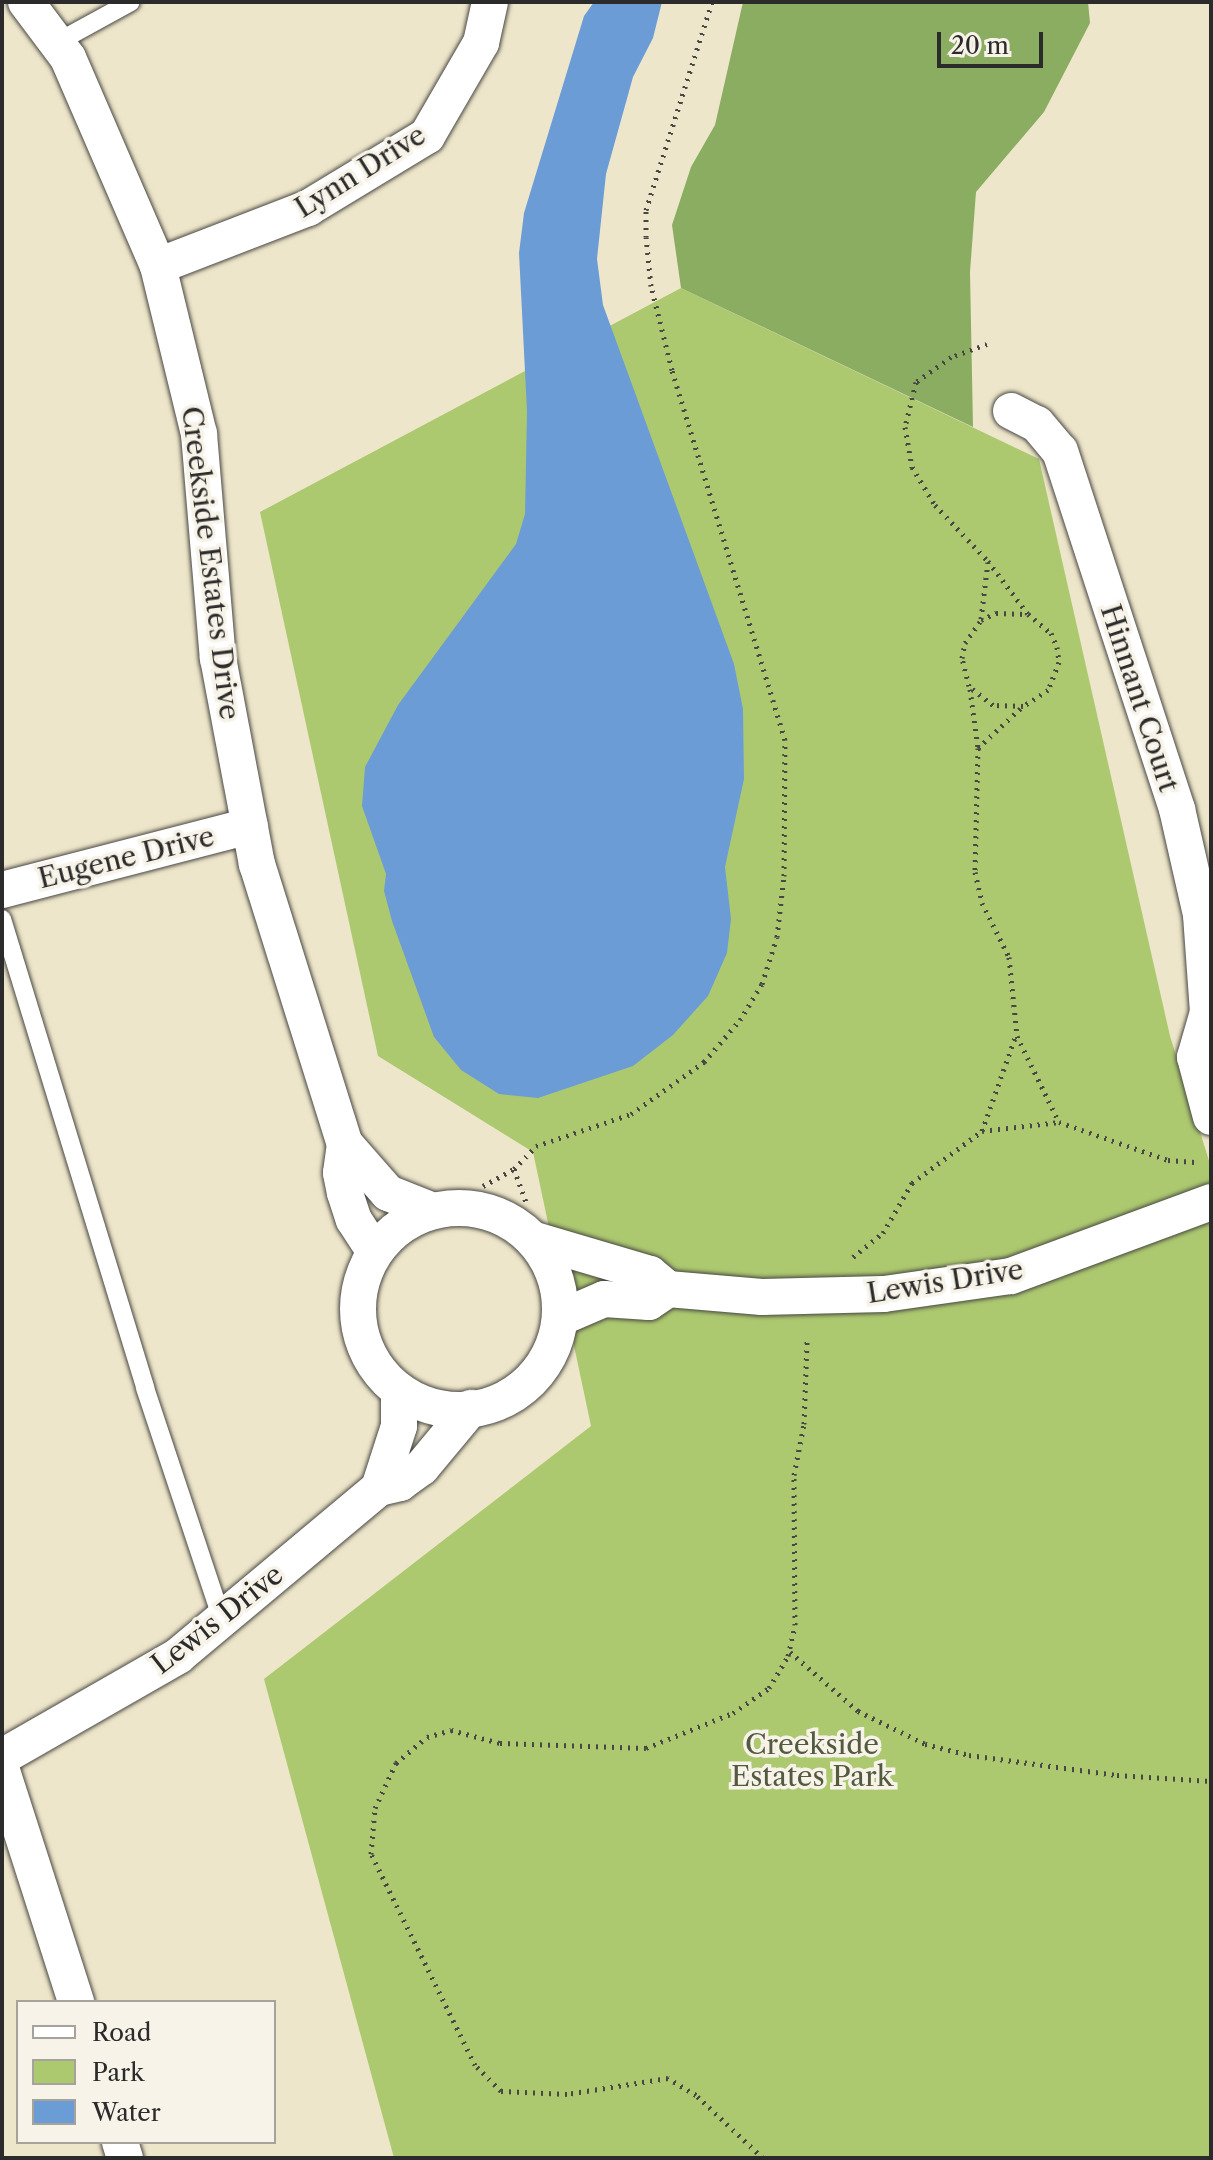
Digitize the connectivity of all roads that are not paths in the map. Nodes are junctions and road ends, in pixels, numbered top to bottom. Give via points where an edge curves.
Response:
1 (26, 2) edge
2 (131, 2) edge
3 (490, 2) edge
4 (56, 43) junction
5 (158, 266) junction
6 (1011, 411) dead end
7 (250, 826) junction
8 (2, 890) edge
9 (2, 919) edge
10 (1210, 1014) edge
11 (1211, 1117) edge
12 (345, 1144) junction
13 (1211, 1202) edge
14 (431, 1210) junction
15 (535, 1240) junction
16 (374, 1251) junction
17 (668, 1289) junction
18 (560, 1318) junction
19 (399, 1392) junction
20 (471, 1408) junction
21 (379, 1488) junction
22 (222, 1619) junction
23 (2, 1757) edge
24 (2, 1771) edge
25 (75, 2000) edge

1 - 4 street, Creekside Estates Drive
2 - 4 lane
3 - 5 street, Lynn Drive via 481,43 427,136 308,208
4 - 5 street, Creekside Estates Drive via 68,58
5 - 7 street, Creekside Estates Drive via 199,434 218,658
6 - 10 street, Hinnant Court via 1037,424 1060,451 1065,466 1177,809 1201,915
7 - 8 street, Eugene Drive
7 - 12 street, Creekside Estates Drive
9 - 22 lane via 145,1388
10 - 11 street, Hinnant Court via 1195,1057
12 - 14 street, Creekside Estates Drive via 388,1193
12 - 16 street, Creekside Estates Drive via 345,1193 354,1220
13 - 17 street, Lewis Drive via 1011,1276 884,1294 762,1297
14 - 15 street via 473,1207 508,1218
14 - 16 street via 399,1225
15 - 17 street, Lewis Drive via 650,1274
15 - 18 street via 554,1279
16 - 19 street via 359,1290 358,1326 367,1354
17 - 18 street, Lewis Drive via 649,1302 604,1299
18 - 20 street via 553,1349 538,1375 497,1405
19 - 20 street via 431,1408
19 - 21 street via 399,1426
20 - 21 street, Lewis Drive via 422,1467 400,1483
21 - 22 street, Lewis Drive
22 - 23 street, Lewis Drive via 178,1656
24 - 25 street

